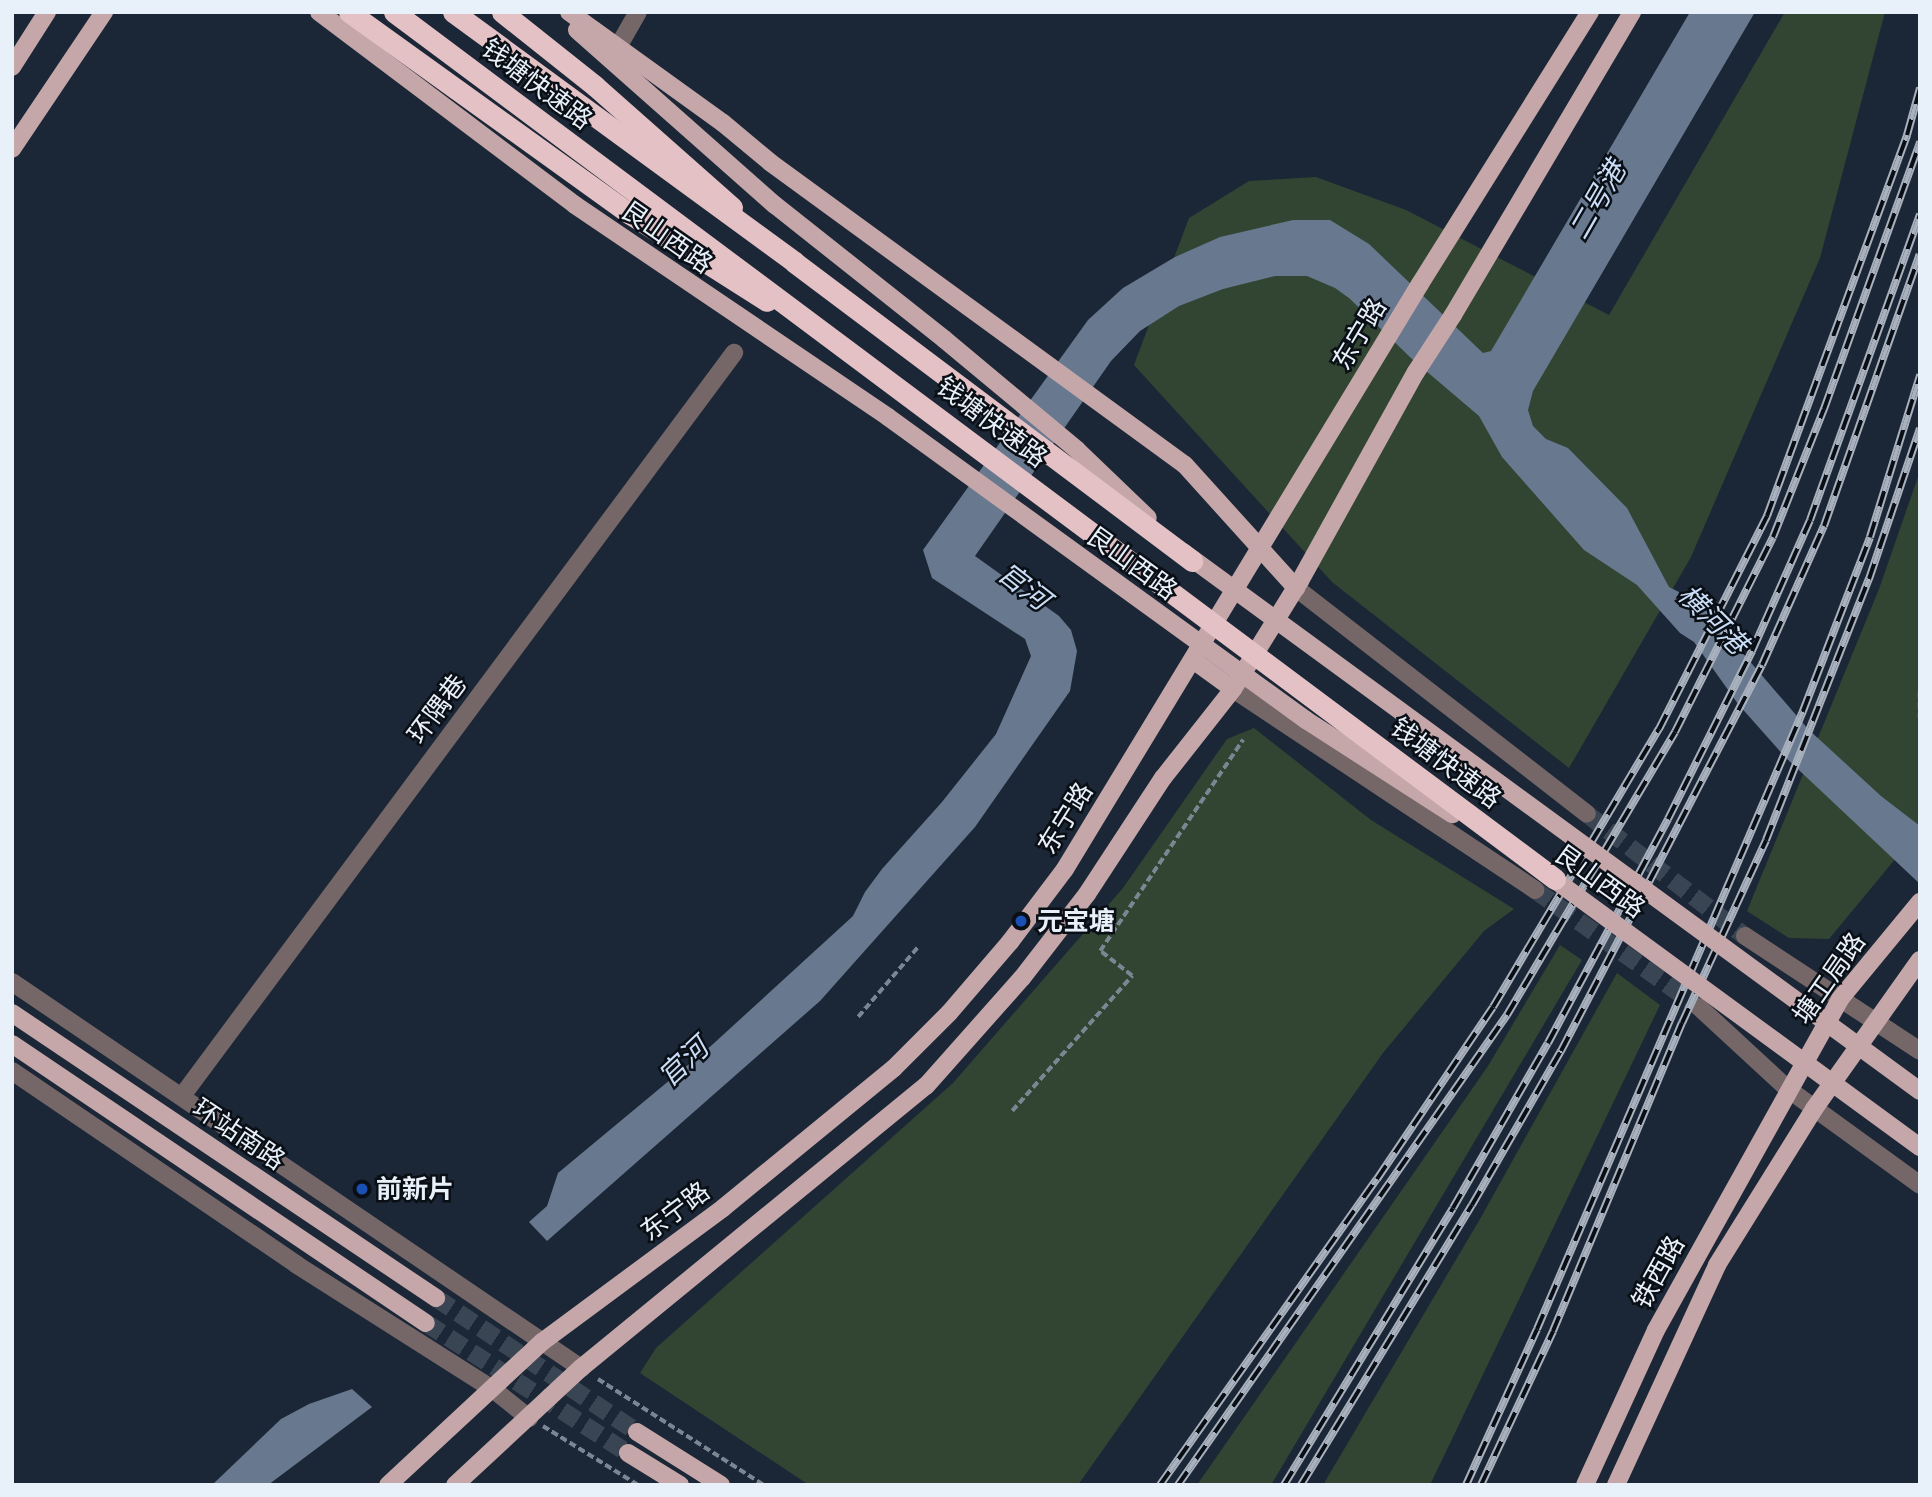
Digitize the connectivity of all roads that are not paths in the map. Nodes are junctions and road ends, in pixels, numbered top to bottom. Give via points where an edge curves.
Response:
1 (47, 12) edge
2 (104, 12) edge
3 (319, 12) edge
4 (349, 12) edge
5 (394, 12) edge
6 (453, 12) edge
7 (502, 12) edge
8 (557, 12) edge
9 (569, 12) edge
10 (638, 12) edge
11 (1590, 12) edge
12 (1632, 12) edge
13 (618, 47) junction
14 (12, 67) edge
15 (12, 149) edge
16 (794, 261) junction
17 (734, 353) dead end
18 (880, 373) junction
19 (1262, 547) junction
20 (1192, 561) junction
21 (1296, 588) junction
22 (1193, 660) junction
23 (1233, 689) junction
24 (1587, 814) tunnel mouth
25 (1555, 879) junction
26 (1535, 890) tunnel mouth
27 (1920, 902) edge
28 (1745, 936) tunnel mouth
29 (1920, 960) edge
30 (12, 982) edge
31 (1840, 999) junction
32 (1699, 1007) tunnel mouth
33 (12, 1013) edge
34 (1876, 1021) junction
35 (12, 1044) edge
36 (1920, 1051) edge
37 (12, 1071) edge
38 (1788, 1089) junction
39 (1920, 1091) edge
40 (181, 1096) junction
41 (1814, 1109) junction
42 (1920, 1147) edge
43 (1920, 1185) edge
44 (436, 1298) tunnel mouth
45 (426, 1323) tunnel mouth
46 (542, 1342) junction
47 (581, 1368) junction
48 (494, 1390) junction
49 (529, 1418) junction
50 (637, 1432) tunnel mouth
51 (628, 1452) tunnel mouth
52 (388, 1485) edge
53 (455, 1485) edge
54 (680, 1485) edge
55 (721, 1485) edge
56 (1585, 1485) edge
57 (1616, 1485) edge

1 - 14 main road
2 - 15 main road
3 - 25 main road, 艮山西路, bridge via 575,205 888,417 1306,720
4 - 18 highway, bridge via 630,214
5 - 18 highway, 钱塘快速路, bridge
6 - 16 highway, 钱塘快速路, bridge
7 - 16 highway, bridge via 595,86
8 - 20 main road, 艮山西路, bridge via 775,205 1077,450
9 - 13 main road, 艮山西路
10 - 13 street
11 - 19 main road, 东宁路
12 - 21 main road via 1416,372
13 - 19 main road, 艮山西路 via 1185,465
16 - 20 highway, 钱塘快速路, bridge
17 - 40 street, 环隅巷
18 - 25 highway, 钱塘快速路, bridge
19 - 21 main road, 艮山西路
19 - 22 main road, 东宁路
20 - 39 main road, 艮山西路, bridge
21 - 23 main road
21 - 24 street, 艮山西路
22 - 23 main road
22 - 46 main road, 东宁路 via 1065,869 949,1013 894,1068 732,1201
23 - 26 street, 艮山西路
23 - 47 main road via 1163,778 1087,894 1030,968 926,1086
25 - 42 main road, 艮山西路, bridge
27 - 31 main road, 塘工局路
28 - 31 street
29 - 34 main road
30 - 40 street
31 - 34 street
31 - 38 main road, 塘工局路
32 - 38 street
33 - 44 main road, 环站南路
34 - 36 street
34 - 41 main road
35 - 45 main road, 环站南路
37 - 48 street via 297,1265
38 - 41 street
38 - 56 main road, 铁西路 via 1656,1330
40 - 46 street
41 - 43 street
41 - 57 main road, 铁西路 via 1717,1265
46 - 47 street
46 - 48 main road, 东宁路
47 - 49 main road
48 - 49 street
48 - 52 main road, 东宁路
49 - 53 main road
50 - 55 main road
51 - 54 main road

